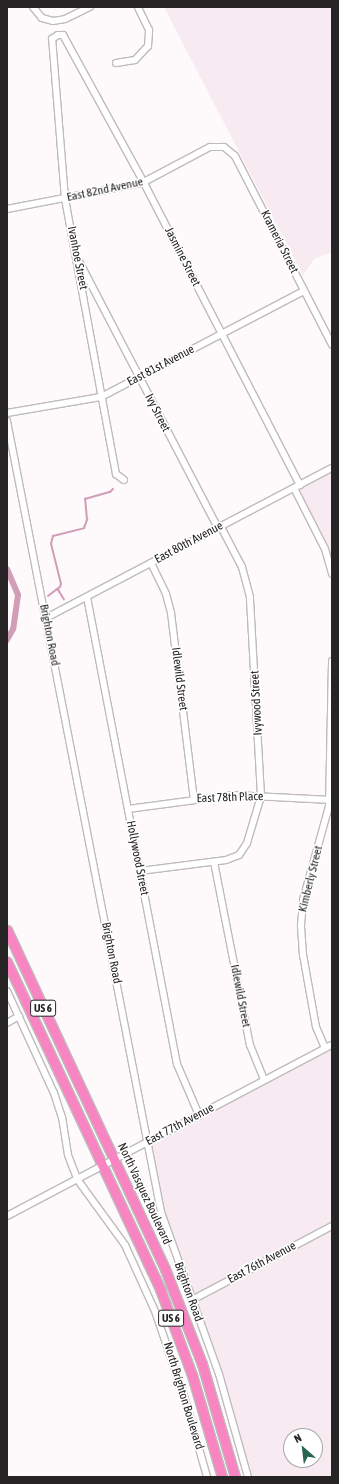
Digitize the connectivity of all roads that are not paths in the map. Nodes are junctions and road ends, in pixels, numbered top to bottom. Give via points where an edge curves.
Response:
1 (33, 7) edge
2 (138, 7) edge
3 (87, 8) edge
4 (58, 35) joint
5 (116, 62) dead end
6 (220, 146) joint
7 (144, 183) junction
8 (65, 199) junction
9 (7, 209) edge
10 (76, 255) junction
11 (304, 291) junction
12 (222, 334) junction
13 (332, 345) edge
14 (139, 378) junction
15 (101, 397) junction
16 (7, 413) edge
17 (7, 421) edge
18 (332, 468) edge
19 (124, 480) dead end
20 (300, 485) junction
21 (294, 488) junction
22 (219, 527) junction
23 (151, 563) junction
24 (332, 574) edge
25 (87, 597) junction
26 (46, 618) junction
27 (332, 661) edge
28 (261, 796) junction
29 (194, 799) junction
30 (331, 800) edge
31 (128, 809) junction
32 (214, 862) junction
33 (140, 871) junction
34 (7, 930) edge
35 (7, 962) edge
36 (7, 991) edge
37 (19, 1016) junction
38 (7, 1023) edge
39 (332, 1044) edge
40 (325, 1048) junction
41 (264, 1080) junction
42 (199, 1115) junction
43 (147, 1142) junction
44 (115, 1159) junction
45 (103, 1166) junction
46 (77, 1179) junction
47 (7, 1216) edge
48 (332, 1226) edge
49 (192, 1300) junction
50 (207, 1477) edge
51 (222, 1477) edge
52 (235, 1477) edge
53 (248, 1477) edge

1 - 3 street via 42,18 57,21
2 - 5 street via 149,30 148,46 134,60
4 - 7 street, Jasmine Street via 63,35
4 - 8 street, Ivanhoe Street via 52,39
6 - 7 street, East 82nd Avenue via 210,147
6 - 11 street, Krameria Street via 228,148 235,156
7 - 8 street, East 82nd Avenue
7 - 12 street, Jasmine Street
8 - 9 street, East 82nd Avenue
8 - 10 street, Ivanhoe Street
10 - 14 street, Ivy Street
10 - 15 street, Ivanhoe Street
11 - 12 street, East 81st Avenue
11 - 13 street, Krameria Street
12 - 14 street, East 81st Avenue
12 - 20 street, Jasmine Street
14 - 15 street, East 81st Avenue
14 - 22 street, Ivy Street
15 - 16 street, East 81st Avenue
15 - 19 street, Ivanhoe Street via 116,474
17 - 26 street, Brighton Road
18 - 20 street, East 80th Avenue
20 - 21 street, East 80th Avenue
21 - 22 street, East 80th Avenue
21 - 24 street via 325,549
22 - 23 street, East 80th Avenue
22 - 28 street, Ivywood Street via 242,567 250,598
23 - 25 street, East 80th Avenue
23 - 29 street, Idlewild Street via 166,594 171,613
25 - 26 street, East 80th Avenue
25 - 31 street, Hollywood Street
26 - 43 street, Brighton Road
27 - 30 street, Kimberly Street
28 - 29 street, East 78th Place via 233,795
28 - 30 street, East 78th Place
28 - 32 street, Ivywood Street via 242,851 231,859
29 - 31 street, East 78th Place
30 - 40 street, Kimberly Street via 303,900 301,925 302,956 316,1027
31 - 33 street, Hollywood Street
32 - 33 street, Ivywood Street
32 - 41 street, Idlewild Street via 250,1045
33 - 42 street, Hollywood Street via 178,1064
34 - 44 highway, North Vasquez Boulevard / US 6
35 - 45 highway, North Vasquez Boulevard / US 6
36 - 37 street, North Brighton Boulevard
37 - 38 street
37 - 46 street, North Brighton Boulevard via 54,1093 62,1117 68,1155
39 - 40 street, East 77th Avenue
40 - 41 street, East 77th Avenue
41 - 42 street, East 77th Avenue
42 - 43 street, East 77th Avenue
43 - 44 street, East 77th Avenue
43 - 49 street, Brighton Road via 164,1222
44 - 45 street, East 77th Avenue
44 - 52 highway, North Vasquez Boulevard / US 6 via 181,1308 204,1372
45 - 46 street, East 77th Avenue
45 - 51 highway, North Vasquez Boulevard / US 6 via 160,1290
46 - 47 street, East 77th Avenue
46 - 50 street, North Brighton Boulevard via 120,1237 137,1269 172,1359
48 - 49 street, East 76th Avenue
49 - 53 street, Brighton Road via 227,1399

